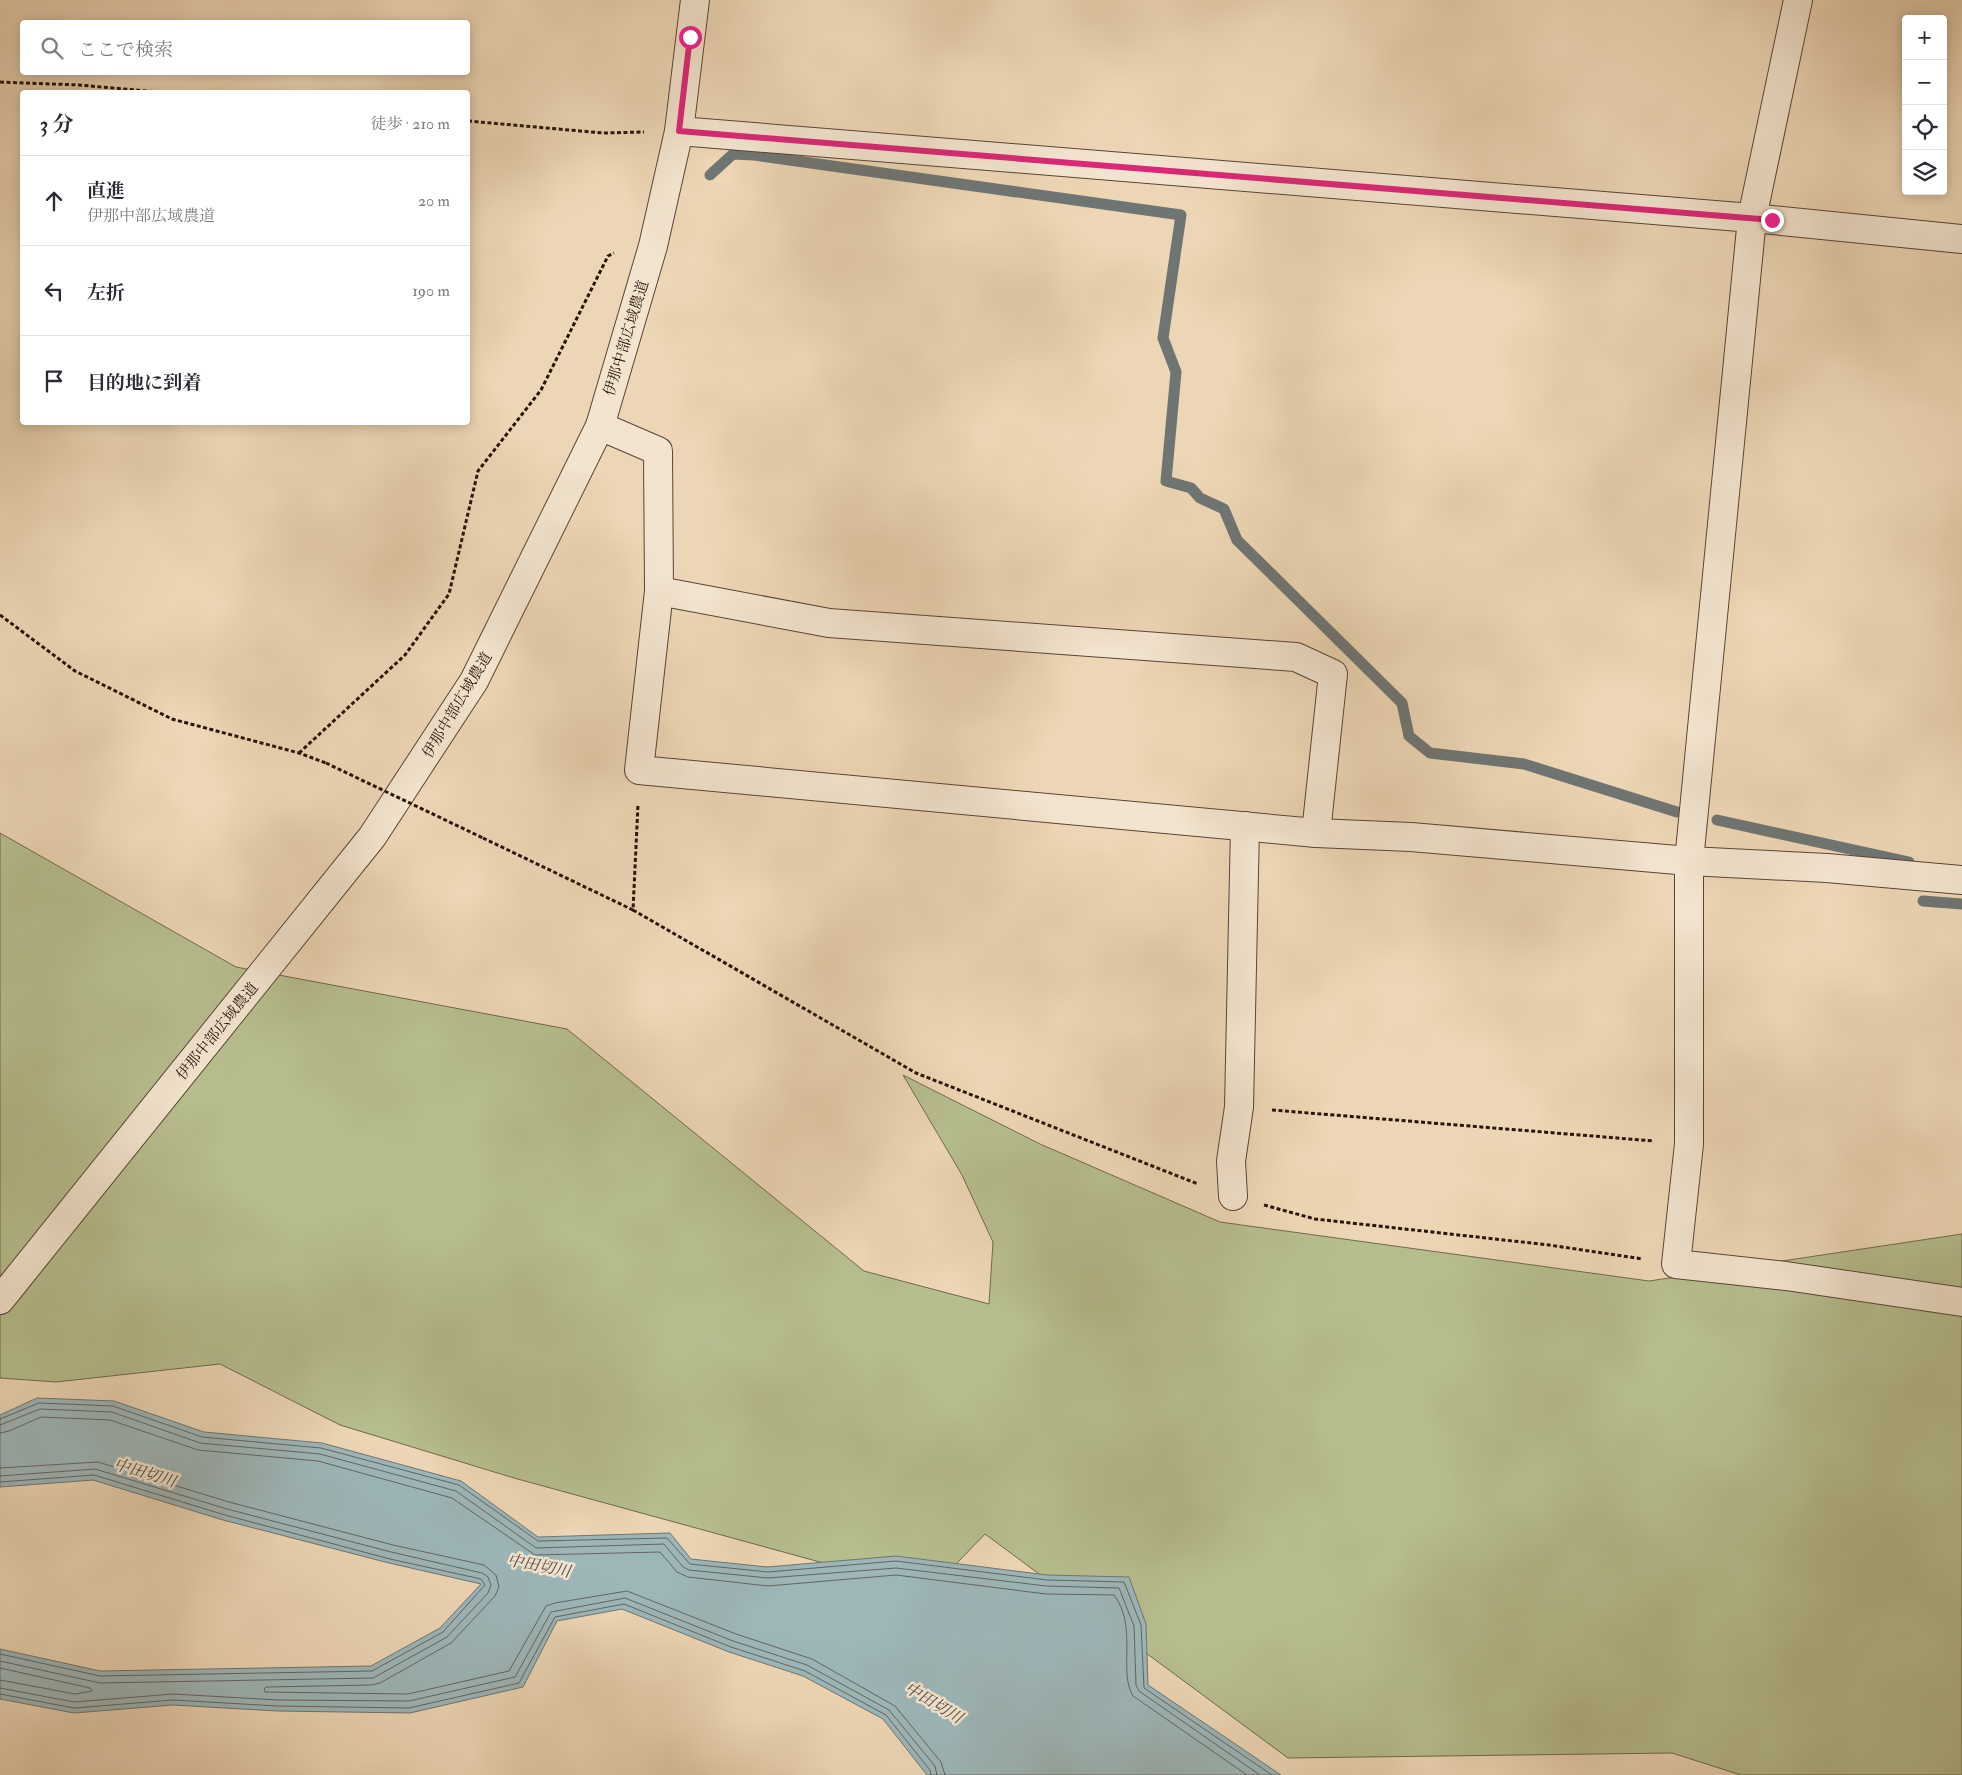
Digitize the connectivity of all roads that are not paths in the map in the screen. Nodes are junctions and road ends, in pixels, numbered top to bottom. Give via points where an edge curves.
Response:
1 (694, 0) edge
2 (1798, 0) edge
3 (679, 131) junction
4 (1752, 218) junction
5 (1962, 239) edge
6 (600, 426) junction
7 (659, 591) junction
8 (1245, 826) junction
9 (1316, 833) junction
10 (1689, 861) junction
11 (1962, 880) edge
12 (1232, 1196) road end
13 (0, 1300) edge
14 (1962, 1302) edge

1 - 3 street, 伊那中部広域農道
2 - 4 street
3 - 4 street
3 - 6 street, 伊那中部広域農道 via 653,246
4 - 5 street
4 - 10 street
6 - 7 street via 658,451
6 - 13 street, 伊那中部広域農道 via 474,681 372,837
7 - 8 street via 640,770
7 - 9 street via 829,623 1296,657 1334,674
8 - 9 street
8 - 12 street via 1239,1107 1231,1161
9 - 10 street via 1411,837
10 - 11 street via 1827,868
10 - 14 street via 1689,1144 1676,1264 1786,1276

